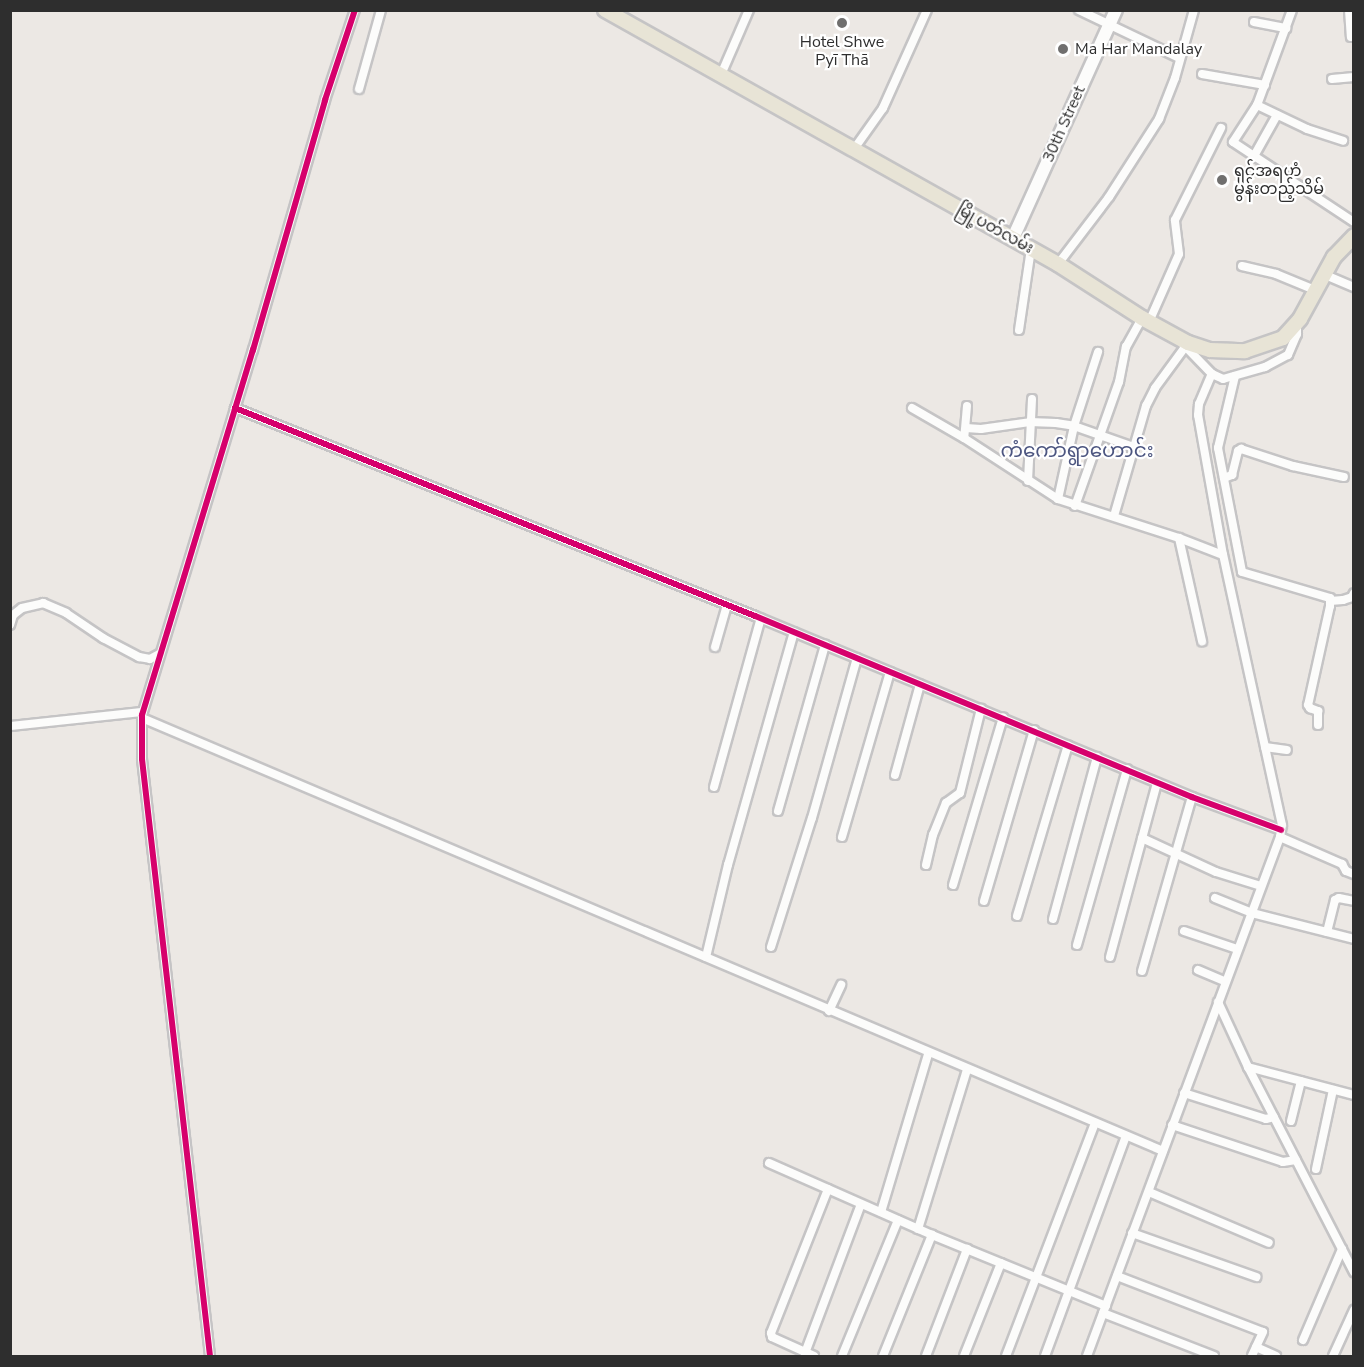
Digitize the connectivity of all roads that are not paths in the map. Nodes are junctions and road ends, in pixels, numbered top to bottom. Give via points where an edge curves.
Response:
1 (355, 10) edge
2 (381, 10) edge
3 (604, 10) edge
4 (749, 10) edge
5 (927, 10) edge
6 (1079, 10) edge
7 (1116, 10) edge
8 (1194, 10) edge
9 (1292, 10) edge
10 (1349, 10) edge
11 (1254, 22) dead end
12 (1109, 24) junction
13 (1286, 28) junction
14 (1351, 37) dead end
15 (1179, 58) junction
16 (1202, 74) dead end
17 (720, 77) junction
18 (1353, 77) edge
19 (1332, 79) dead end
20 (1264, 85) junction
21 (359, 89) dead end
22 (1257, 105) junction
23 (1277, 115) junction
24 (1221, 128) dead end
25 (1343, 141) dead end
26 (854, 149) junction
27 (1254, 156) junction
28 (1353, 222) edge
29 (1353, 236) edge
30 (1013, 238) junction
31 (1031, 249) junction
32 (1058, 264) junction
33 (1242, 266) dead end
34 (1323, 274) junction
35 (1353, 286) edge
36 (1315, 290) junction
37 (1146, 320) junction
38 (1297, 322) junction
39 (1019, 330) dead end
40 (1175, 336) junction
41 (1185, 347) junction
42 (1098, 351) dead end
43 (1212, 374) junction
44 (1235, 376) junction
45 (1032, 399) dead end
46 (967, 406) dead end
47 (235, 408) junction
48 (912, 408) dead end
49 (1030, 422) junction
50 (1074, 426) junction
51 (966, 428) junction
52 (1100, 435) junction
53 (964, 438) junction
54 (1134, 447) junction
55 (1344, 477) dead end
56 (1224, 478) junction
57 (1028, 481) junction
58 (1058, 499) junction
59 (1075, 506) junction
60 (1114, 516) junction
61 (1179, 538) junction
62 (1223, 555) junction
63 (1353, 593) edge
64 (1330, 601) junction
65 (727, 605) junction
66 (761, 618) junction
67 (10, 625) edge
68 (794, 632) junction
69 (1202, 641) dead end
70 (825, 645) junction
71 (715, 647) dead end
72 (159, 654) junction
73 (857, 658) junction
74 (890, 672) junction
75 (920, 684) junction
76 (981, 709) junction
77 (142, 715) junction
78 (1003, 717) junction
79 (1318, 725) dead end
80 (10, 726) edge
81 (1034, 730) junction
82 (1068, 745) junction
83 (1265, 747) junction
84 (1287, 750) dead end
85 (1097, 758) junction
86 (1127, 768) junction
87 (895, 775) dead end
88 (1157, 783) junction
89 (714, 787) dead end
90 (1192, 797) junction
91 (778, 811) dead end
92 (1280, 833) junction
93 (842, 837) dead end
94 (1142, 838) junction
95 (1176, 854) junction
96 (926, 865) dead end
97 (1353, 874) edge
98 (953, 885) dead end
99 (1261, 886) junction
100 (1215, 898) dead end
101 (984, 901) dead end
102 (1353, 902) edge
103 (1252, 913) junction
104 (1017, 916) dead end
105 (1053, 919) dead end
106 (1184, 931) dead end
107 (1327, 932) junction
108 (1353, 939) edge
109 (1077, 945) dead end
110 (771, 947) dead end
111 (1237, 949) junction
112 (706, 957) junction
113 (1110, 957) dead end
114 (1197, 970) dead end
115 (1142, 971) dead end
116 (1224, 981) junction
117 (841, 985) dead end
118 (1218, 1002) junction
119 (829, 1011) junction
120 (928, 1054) junction
121 (1248, 1067) junction
122 (967, 1070) junction
123 (1301, 1081) junction
124 (1333, 1090) junction
125 (1184, 1093) junction
126 (1353, 1095) edge
127 (1274, 1117) junction
128 (1291, 1121) dead end
129 (1095, 1123) junction
130 (1172, 1125) junction
131 (1126, 1136) junction
132 (1162, 1151) junction
133 (1296, 1160) junction
134 (769, 1163) dead end
135 (1316, 1168) dead end
136 (828, 1190) junction
137 (1149, 1192) junction
138 (861, 1204) junction
139 (881, 1212) junction
140 (898, 1220) junction
141 (918, 1229) junction
142 (1132, 1233) junction
143 (932, 1235) junction
144 (1269, 1243) dead end
145 (968, 1249) junction
146 (1342, 1249) junction
147 (1001, 1263) junction
148 (1353, 1272) edge
149 (1117, 1276) junction
150 (1256, 1276) dead end
151 (1036, 1277) junction
152 (1070, 1291) junction
153 (1105, 1309) junction
154 (1353, 1310) edge
155 (1303, 1340) dead end
156 (1256, 1347) junction
157 (805, 1353) junction
158 (1090, 1355) edge
159 (210, 1356) edge
160 (814, 1356) edge
161 (842, 1356) edge
162 (883, 1356) edge
163 (926, 1356) edge
164 (964, 1356) edge
165 (1006, 1356) edge
166 (1045, 1356) edge
167 (1215, 1356) edge
168 (1252, 1356) edge
169 (1276, 1356) edge
170 (1333, 1356) edge

1 - 47 street
2 - 21 street
3 - 17 main road, မြို့ပတ်လမ်း
4 - 17 street
5 - 26 street via 883,108
6 - 12 street
7 - 12 main road, 30th Street
8 - 15 street
9 - 13 street
10 - 14 street
11 - 13 street
12 - 15 street
12 - 30 main road, 30th Street
13 - 20 street
15 - 32 street via 1159,119 1132,165
16 - 20 street
17 - 26 main road, မြို့ပတ်လမ်း
18 - 19 street
20 - 22 street
22 - 23 street
22 - 27 street via 1233,142
23 - 25 street
23 - 27 street
24 - 37 street via 1175,220 1179,254
26 - 30 main road, မြို့ပတ်လမ်း
27 - 28 street
29 - 34 main road, မြို့ပတ်လမ်း
30 - 31 main road, မြို့ပတ်လမ်း
31 - 32 main road, မြို့ပတ်လမ်း
31 - 39 street
32 - 37 main road, မြို့ပတ်လမ်း
33 - 36 street via 1276,274
34 - 35 street
34 - 36 main road, မြို့ပတ်လမ်း
36 - 38 main road, မြို့ပတ်လမ်း
37 - 40 main road, မြို့ပတ်လမ်း
37 - 52 street via 1126,347 1119,382
38 - 40 main road, မြို့ပတ်လမ်း via 1273,343 1236,352 1210,350
38 - 44 street via 1297,334 1288,354 1265,368
40 - 41 street
41 - 43 street
41 - 54 street via 1155,387
42 - 50 street
43 - 44 street via 1223,379
43 - 62 street via 1198,415
44 - 56 street via 1218,448
45 - 49 street
46 - 51 street
47 - 65 street
47 - 72 street
48 - 53 street
49 - 50 street
49 - 51 street
49 - 57 street
50 - 52 street
50 - 58 street
51 - 53 street
52 - 54 street
52 - 59 street
53 - 57 street
54 - 60 street
55 - 56 street via 1241,449 1232,475
56 - 64 street via 1242,572 1325,595
57 - 58 street
58 - 59 street
59 - 60 street
60 - 61 street
61 - 62 street
61 - 69 street
62 - 83 street
63 - 64 street via 1352,597
64 - 79 street via 1308,705 1318,711
65 - 66 street
65 - 71 street
66 - 68 street
66 - 89 street
67 - 72 street via 13,615 22,608 43,603 139,657 150,659
68 - 70 street
68 - 112 street
70 - 73 street
70 - 91 street
72 - 77 street
73 - 74 street
73 - 110 street
74 - 75 street
74 - 93 street
75 - 76 street
75 - 87 street
76 - 78 street
76 - 96 street via 960,793 946,803
77 - 80 street
77 - 112 street via 445,849
77 - 159 street via 142,759
78 - 81 street
78 - 98 street
81 - 82 street
81 - 101 street
82 - 85 street
82 - 104 street
83 - 84 street
83 - 92 street via 1277,795
85 - 86 street
85 - 105 street
86 - 88 street
86 - 109 street
88 - 90 street
88 - 94 street
90 - 92 street
90 - 95 street
92 - 97 street via 1342,864
92 - 99 street
94 - 95 street
94 - 113 street
95 - 99 street
95 - 115 street
99 - 103 street
100 - 103 street
102 - 107 street via 1335,900
103 - 107 street
103 - 111 street
106 - 111 street
107 - 108 street
111 - 116 street
112 - 119 street
114 - 116 street
116 - 118 street
117 - 119 street
118 - 121 street
118 - 125 street
119 - 120 street
120 - 122 street
120 - 139 street
121 - 123 street
121 - 127 street
122 - 129 street
122 - 141 street
123 - 124 street
123 - 128 street
124 - 126 street
124 - 135 street
125 - 127 street via 1266,1119
125 - 130 street
127 - 133 street
129 - 131 street
129 - 151 street
130 - 132 street
130 - 133 street via 1283,1162
131 - 132 street
131 - 152 street
132 - 137 street
133 - 146 street
134 - 136 street
136 - 138 street
136 - 157 street via 772,1328 772,1336
137 - 142 street
137 - 144 street
138 - 139 street
138 - 157 street
139 - 140 street
140 - 141 street
140 - 161 street
141 - 143 street
142 - 149 street
142 - 150 street
143 - 145 street
143 - 162 street
145 - 147 street
145 - 163 street
146 - 148 street
146 - 155 street
147 - 151 street
147 - 164 street
149 - 153 street
149 - 156 street via 1263,1332
151 - 152 street
151 - 165 street
152 - 153 street
152 - 166 street
153 - 158 street
153 - 167 street
154 - 170 street
156 - 168 street
156 - 169 street
157 - 160 street

